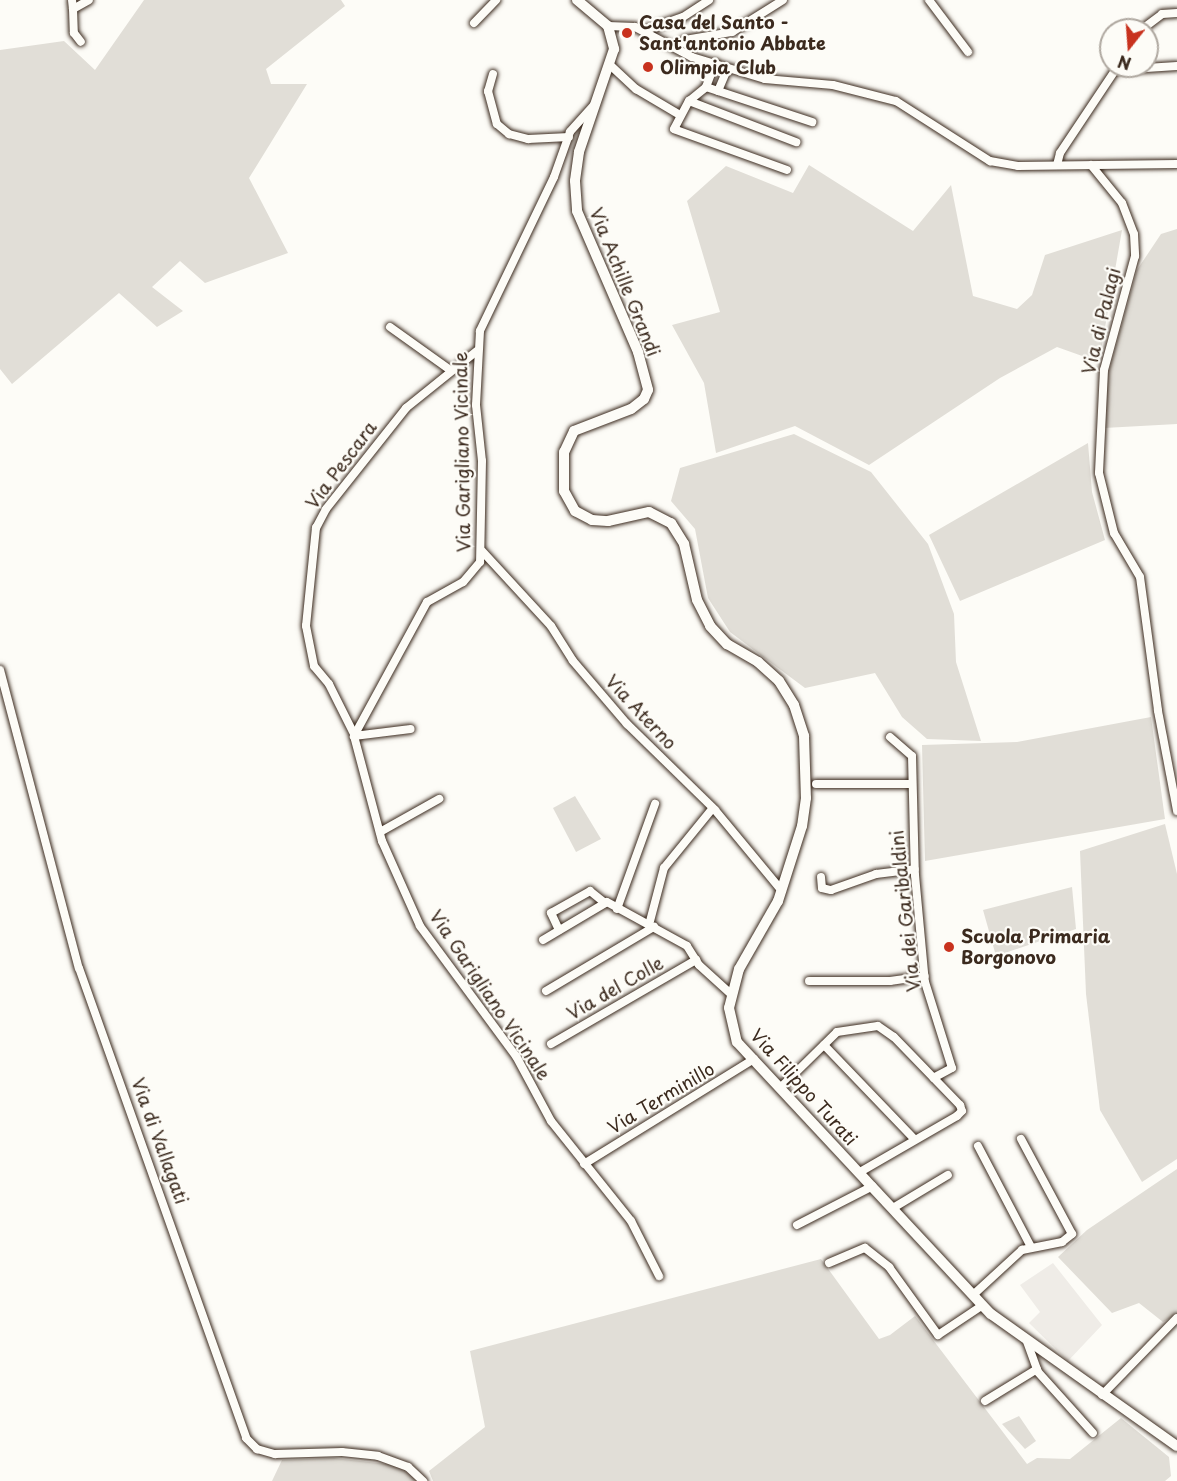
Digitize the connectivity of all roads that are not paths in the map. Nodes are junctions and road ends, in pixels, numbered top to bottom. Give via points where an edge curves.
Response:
1 (90, 0) edge
2 (496, 0) edge
3 (577, 0) edge
4 (709, 0) edge
5 (783, 0) edge
6 (929, 0) edge
7 (73, 4) edge
8 (1177, 13) edge
9 (1157, 18) edge
10 (474, 23) dead end
11 (608, 26) junction
12 (643, 31) junction
13 (81, 42) dead end
14 (676, 48) junction
15 (968, 52) dead end
16 (715, 63) junction
17 (609, 64) junction
18 (1177, 66) edge
19 (1159, 67) edge
20 (728, 68) junction
21 (493, 74) dead end
22 (1110, 78) edge
23 (706, 87) junction
24 (718, 91) junction
25 (598, 100) junction
26 (689, 101) junction
27 (680, 115) junction
28 (812, 122) dead end
29 (568, 138) junction
30 (796, 142) dead end
31 (1177, 164) edge
32 (1057, 165) junction
33 (1091, 165) junction
34 (788, 170) dead end
35 (390, 327) dead end
36 (477, 351) junction
37 (450, 370) junction
38 (570, 436) joint
39 (482, 550) junction
40 (0, 670) edge
41 (411, 729) dead end
42 (354, 735) junction
43 (890, 737) dead end
44 (816, 784) dead end
45 (912, 784) junction
46 (439, 798) dead end
47 (655, 804) dead end
48 (713, 808) junction
49 (1177, 811) edge
50 (380, 832) junction
51 (915, 869) junction
52 (821, 878) dead end
53 (782, 891) junction
54 (605, 903) junction
55 (617, 909) junction
56 (652, 926) junction
57 (559, 930) junction
58 (543, 940) dead end
59 (696, 960) junction
60 (925, 976) junction
61 (809, 981) dead end
62 (546, 991) dead end
63 (732, 995) junction
64 (551, 1044) dead end
65 (824, 1045) junction
66 (754, 1059) junction
67 (933, 1078) junction
68 (781, 1087) junction
69 (914, 1139) junction
70 (1021, 1139) dead end
71 (978, 1146) dead end
72 (584, 1164) junction
73 (860, 1172) junction
74 (948, 1175) dead end
75 (873, 1186) junction
76 (893, 1208) junction
77 (796, 1225) dead end
78 (1031, 1247) junction
79 (829, 1263) dead end
80 (659, 1276) dead end
81 (973, 1295) junction
82 (983, 1305) junction
83 (1177, 1318) edge
84 (1026, 1339) junction
85 (1037, 1369) junction
86 (1102, 1395) junction
87 (986, 1401) dead end
88 (1159, 1433) junction
89 (1093, 1434) dead end
90 (1177, 1446) edge
91 (1177, 1456) edge
92 (423, 1481) edge

1 - 7 street
2 - 10 street
3 - 11 main road
4 - 12 street via 683,17
5 - 14 street via 732,32 685,40
6 - 15 street
7 - 13 street via 74,33
8 - 9 street
11 - 12 street
11 - 17 main road, Via Achille Grandi via 614,49
12 - 14 street
14 - 16 street
16 - 20 street
16 - 23 street
17 - 25 main road, Via Achille Grandi
17 - 27 street via 636,89
18 - 19 street
20 - 24 street
20 - 32 street via 765,79 833,85 896,101 990,161 1018,166
21 - 29 street via 488,91 497,124 509,134 528,139
22 - 32 street via 1060,153
23 - 24 street
23 - 26 street
24 - 28 street
25 - 29 street, Via Garigliano Vicinale
25 - 38 main road, Via Achille Grandi via 579,152 575,181 577,211 638,352 648,390 639,405 582,425
26 - 27 street
26 - 30 street
27 - 34 street via 674,129
29 - 36 street, Via Garigliano Vicinale via 554,177 490,305
31 - 33 street
32 - 33 street
33 - 49 street, Via di Palagi via 1122,203 1134,234 1135,255 1104,370 1099,473 1114,533 1140,578 1158,711
35 - 37 street
36 - 37 street, Via Pescara
36 - 39 street, Via Garigliano Vicinale
37 - 42 street, Via Pescara via 406,408 323,513 315,533 306,626 314,666 329,684
38 - 53 main road, Via Filippo Turati via 562,476 572,507 600,522 645,512 668,520 684,544 697,600 710,626 727,644 773,675 794,705 805,741 806,807
39 - 42 street, Via Garigliano Vicinale via 463,582 435,594 414,621
39 - 48 street, Via Aterno via 551,626 573,661 627,724
40 - 92 street, Via di Vallagati via 79,968 246,1438 257,1449 275,1454 342,1452 378,1456 408,1467
41 - 42 street
42 - 50 street, Via Garigliano Vicinale
43 - 45 street, Via dei Garibaldini via 912,756
44 - 45 street
45 - 51 street, Via dei Garibaldini
46 - 50 street
47 - 55 street
48 - 53 street, Via Aterno
48 - 56 street via 664,868
50 - 72 street, Via Garigliano Vicinale via 420,926 516,1056 551,1121
51 - 52 street via 876,874 831,890 822,888
51 - 60 street, Via dei Garibaldini
53 - 63 main road, Via Filippo Turati via 739,969
54 - 55 street
54 - 57 street
54 - 57 street via 590,891 551,913
55 - 56 street
56 - 59 street via 687,946
56 - 62 street
57 - 58 street
59 - 63 street
59 - 64 street, Via del Colle
60 - 61 street via 890,981
60 - 67 street, Via dei Garibaldini via 952,1068
63 - 66 main road, Via Filippo Turati via 729,1008 737,1042
65 - 67 street via 837,1032 878,1026
65 - 68 street
65 - 69 street
66 - 68 main road, Via Filippo Turati
66 - 72 street, Via Terminillo
67 - 69 street via 962,1111
68 - 73 main road, Via Filippo Turati
69 - 73 street
70 - 78 street via 1072,1234 1062,1242
71 - 78 street
72 - 80 street, Via Garigliano Vicinale via 631,1221
73 - 75 main road, Via Filippo Turati
74 - 76 street
75 - 76 main road, Via Filippo Turati
75 - 77 street
76 - 81 main road, Via Filippo Turati
78 - 81 street via 1022,1250
79 - 82 street via 865,1248 889,1267 938,1335
81 - 82 main road, Via Filippo Turati
82 - 84 main road, Via Filippo Turati
83 - 86 street
84 - 85 street
84 - 86 main road, Via Filippo Turati
85 - 87 street
85 - 89 street
86 - 88 main road, Via Filippo Turati
88 - 90 main road, Via Filippo Turati
88 - 91 main road, Via Filippo Turati

